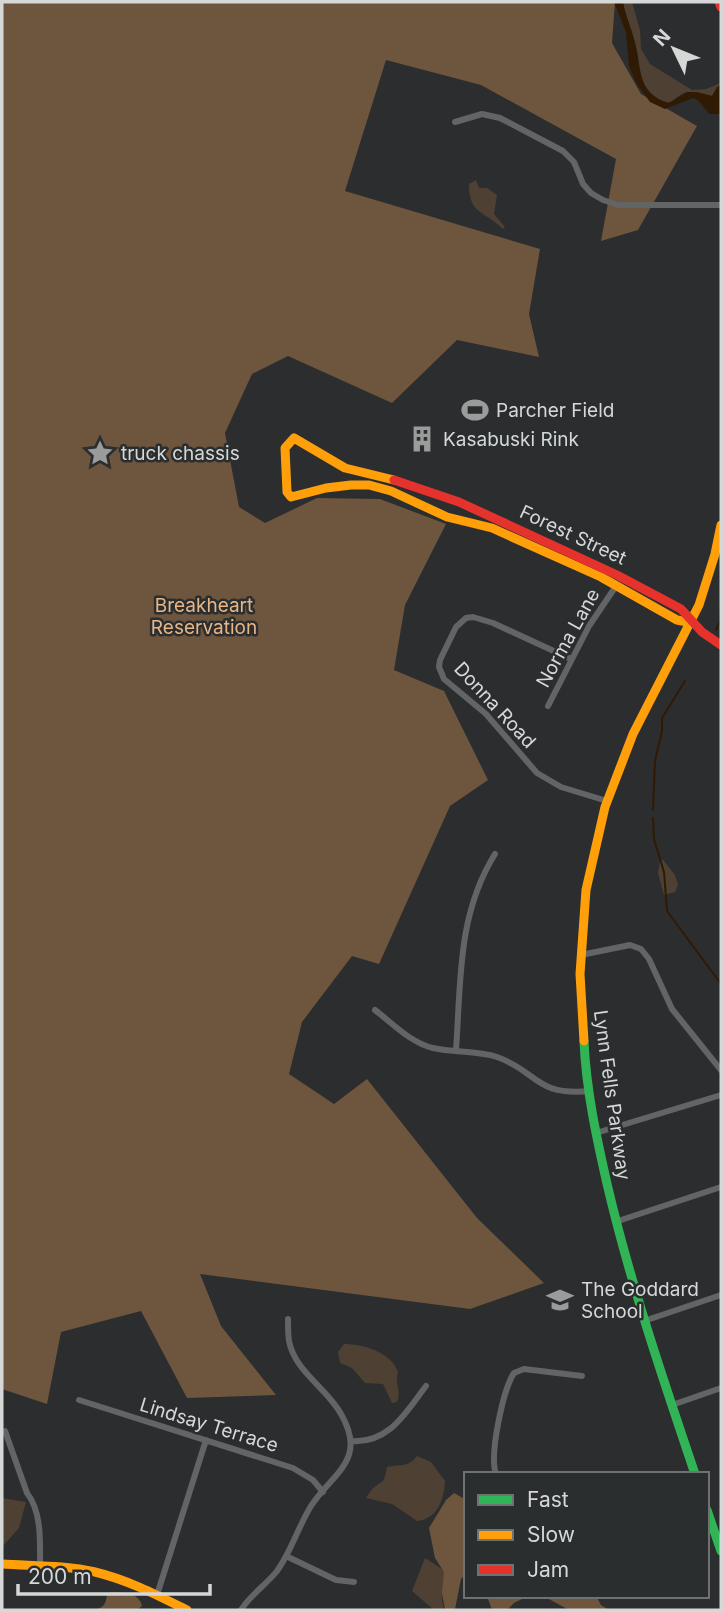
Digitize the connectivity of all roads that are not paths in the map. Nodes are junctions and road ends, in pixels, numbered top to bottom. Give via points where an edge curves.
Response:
1 (719, 2) edge
2 (721, 7) edge
3 (455, 122) dead end
4 (721, 205) edge
5 (363, 473) junction
6 (361, 485) junction
7 (430, 492) junction
8 (424, 505) junction
9 (721, 525) edge
10 (616, 586) junction
11 (692, 623) junction
12 (721, 645) edge
13 (571, 659) junction
14 (548, 706) dead end
15 (607, 800) junction
16 (495, 854) dead end
17 (580, 955) junction
18 (374, 1010) dead end
19 (456, 1051) junction
20 (721, 1070) edge
21 (590, 1091) junction
22 (721, 1095) edge
23 (596, 1133) junction
24 (721, 1187) edge
25 (615, 1222) junction
26 (721, 1295) edge
27 (288, 1320) dead end
28 (644, 1321) junction
29 (582, 1376) dead end
30 (426, 1386) dead end
31 (721, 1388) edge
32 (79, 1399) dead end
33 (672, 1405) junction
34 (5, 1431) dead end
35 (206, 1440) junction
36 (351, 1441) junction
37 (495, 1472) edge
38 (694, 1472) edge
39 (323, 1492) junction
40 (709, 1521) edge
41 (721, 1547) edge
42 (286, 1556) junction
43 (2, 1564) edge
44 (40, 1566) junction
45 (354, 1582) dead end
46 (157, 1595) junction
47 (187, 1610) edge
48 (241, 1610) edge

1 - 2 main road
3 - 4 street via 490,115 559,149 573,160 588,190 618,205
5 - 6 street
5 - 6 main road, Forest Street via 345,468 294,438 285,448 291,497
5 - 7 main road, Forest Street
6 - 8 main road, Forest Street
7 - 8 street
7 - 11 main road, Forest Street via 621,577 681,609
8 - 10 main road, Forest Street via 447,517 492,528
9 - 11 main road, Lynn Fells Parkway via 711,574
10 - 11 main road, Forest Street via 677,620
10 - 13 street, Norma Lane
11 - 12 main road, Forest Street
11 - 15 main road, Lynn Fells Parkway via 631,737
13 - 14 street, Norma Lane
13 - 15 street, Donna Road via 473,617 456,627 439,667 444,680 486,714 537,773 561,787
15 - 17 main road, Lynn Fells Parkway via 587,880
16 - 19 street via 478,885 466,923
17 - 20 street via 630,945 641,949 669,1004
17 - 21 main road, Lynn Fells Parkway
18 - 19 street via 424,1045
19 - 21 street via 498,1058 557,1091
21 - 23 main road, Lynn Fells Parkway
22 - 23 street
23 - 25 main road, Lynn Fells Parkway
24 - 25 street
25 - 28 main road, Lynn Fells Parkway
26 - 28 street
27 - 36 street via 296,1356 338,1408
28 - 33 main road, Lynn Fells Parkway
29 - 37 street via 526,1369 514,1373 494,1452
30 - 36 street via 393,1429
31 - 33 street
32 - 35 street, Lindsay Terrace
33 - 38 main road, Lynn Fells Parkway
34 - 44 street via 33,1500
35 - 39 street, Lindsay Terrace via 293,1468
35 - 46 street
36 - 39 street via 346,1463
39 - 42 street via 303,1518
40 - 41 main road
42 - 45 street via 337,1580
42 - 48 street
43 - 44 main road
44 - 46 main road via 100,1573
46 - 47 main road

